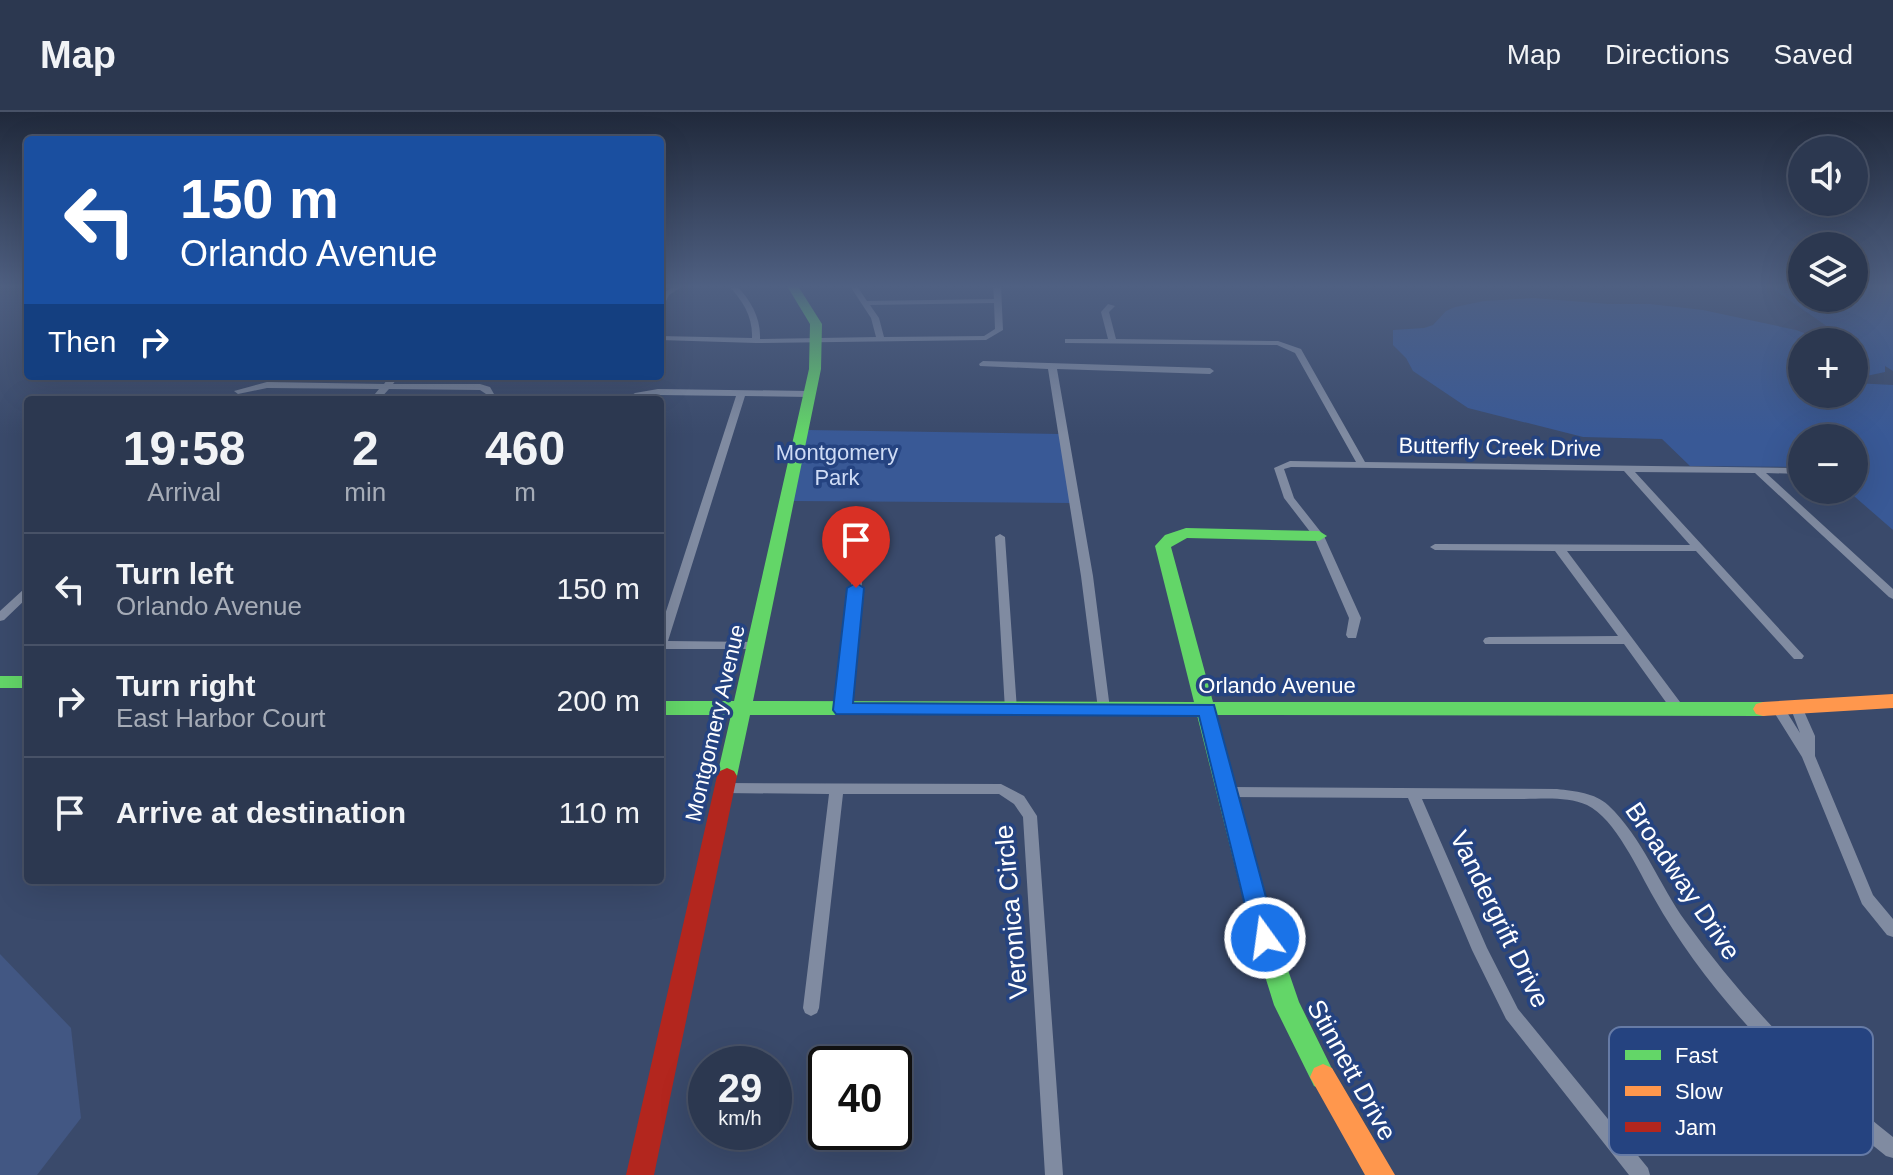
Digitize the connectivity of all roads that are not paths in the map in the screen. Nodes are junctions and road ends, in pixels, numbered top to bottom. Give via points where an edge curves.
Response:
1 (758, 336) edge
2 (819, 336) edge
3 (880, 336) edge
4 (990, 336) edge
5 (1111, 336) edge
6 (664, 338) edge
7 (880, 339) junction
8 (819, 340) junction
9 (756, 341) junction
10 (1068, 341) dead end
11 (1112, 341) junction
12 (983, 364) dead end
13 (1052, 365) junction
14 (1210, 371) dead end
15 (391, 380) edge
16 (386, 386) junction
17 (238, 391) dead end
18 (741, 393) junction
19 (810, 394) junction
20 (377, 396) edge
21 (489, 396) edge
22 (636, 396) edge
23 (1362, 465) junction
24 (1627, 469) junction
25 (1758, 471) junction
26 (1788, 471) edge
27 (862, 533) dead end
28 (1319, 536) junction
29 (1000, 537) dead end
30 (1435, 547) dead end
31 (1559, 548) junction
32 (1697, 548) junction
33 (24, 595) edge
34 (1893, 595) edge
35 (0, 617) edge
36 (664, 633) edge
37 (1352, 635) dead end
38 (1627, 640) junction
39 (1489, 641) dead end
40 (664, 645) edge
41 (756, 646) junction
42 (1798, 656) dead end
43 (0, 682) edge
44 (24, 682) edge
45 (1893, 701) edge
46 (664, 708) edge
47 (742, 709) junction
48 (1104, 709) junction
49 (1678, 709) junction
50 (1788, 709) junction
51 (843, 710) junction
52 (1011, 710) junction
53 (1208, 710) junction
54 (725, 788) junction
55 (837, 789) junction
56 (1228, 792) junction
57 (1413, 793) junction
58 (1893, 930) edge
59 (811, 1008) dead end
60 (1763, 1027) edge
61 (1873, 1134) edge
62 (1609, 1135) edge
63 (1893, 1149) edge
64 (1625, 1155) edge
65 (640, 1175) edge
66 (1054, 1175) edge
67 (1381, 1175) edge
68 (1641, 1175) edge

1 - 9 street
2 - 8 street
3 - 7 street
4 - 7 street
5 - 11 street
6 - 9 street
7 - 8 street
8 - 9 street
8 - 19 street, Montgomery Avenue
10 - 11 street
11 - 23 street via 1292,346
12 - 13 street
13 - 14 street
13 - 48 street
15 - 16 street
16 - 17 street via 267,385
16 - 20 street
16 - 21 street via 480,387
18 - 19 street
18 - 22 street
18 - 36 street
19 - 41 street, Montgomery Avenue
23 - 24 street, Butterfly Creek Drive
23 - 28 street, Butterfly Creek Drive via 1279,468 1289,498
24 - 25 street, Butterfly Creek Drive
24 - 32 street
25 - 26 street, Butterfly Creek Drive
25 - 34 street
27 - 51 street
28 - 37 street via 1355,618
28 - 53 street, Stinnett Drive via 1186,533 1163,546
29 - 52 street
30 - 31 street
31 - 32 street
31 - 38 street
32 - 42 street
33 - 35 street
38 - 39 street
38 - 49 street
40 - 41 street
41 - 47 street, Montgomery Avenue
43 - 44 street
45 - 50 street, Orlando Avenue
46 - 47 street, Orlando Avenue
47 - 51 street, Orlando Avenue
47 - 54 street, Montgomery Avenue
48 - 52 street, Orlando Avenue
48 - 53 street, Orlando Avenue
49 - 50 street, Orlando Avenue
49 - 53 street, Orlando Avenue
50 - 58 street via 1851,867 1867,899
51 - 52 street, Orlando Avenue
53 - 56 street, Stinnett Drive
54 - 55 street, Veronica Circle
54 - 65 street, Montgomery Avenue
55 - 59 street
55 - 66 street, Veronica Circle via 1001,789 1019,800 1030,816
56 - 57 street, Broadway Drive
56 - 67 street, Stinnett Drive via 1287,1005 1332,1096
57 - 60 street, Broadway Drive via 1557,794 1601,807 1622,831 1715,977
57 - 62 street, Vandergrift Drive via 1512,1014
61 - 63 street, Broadway Drive
64 - 68 street, Vandergrift Drive

